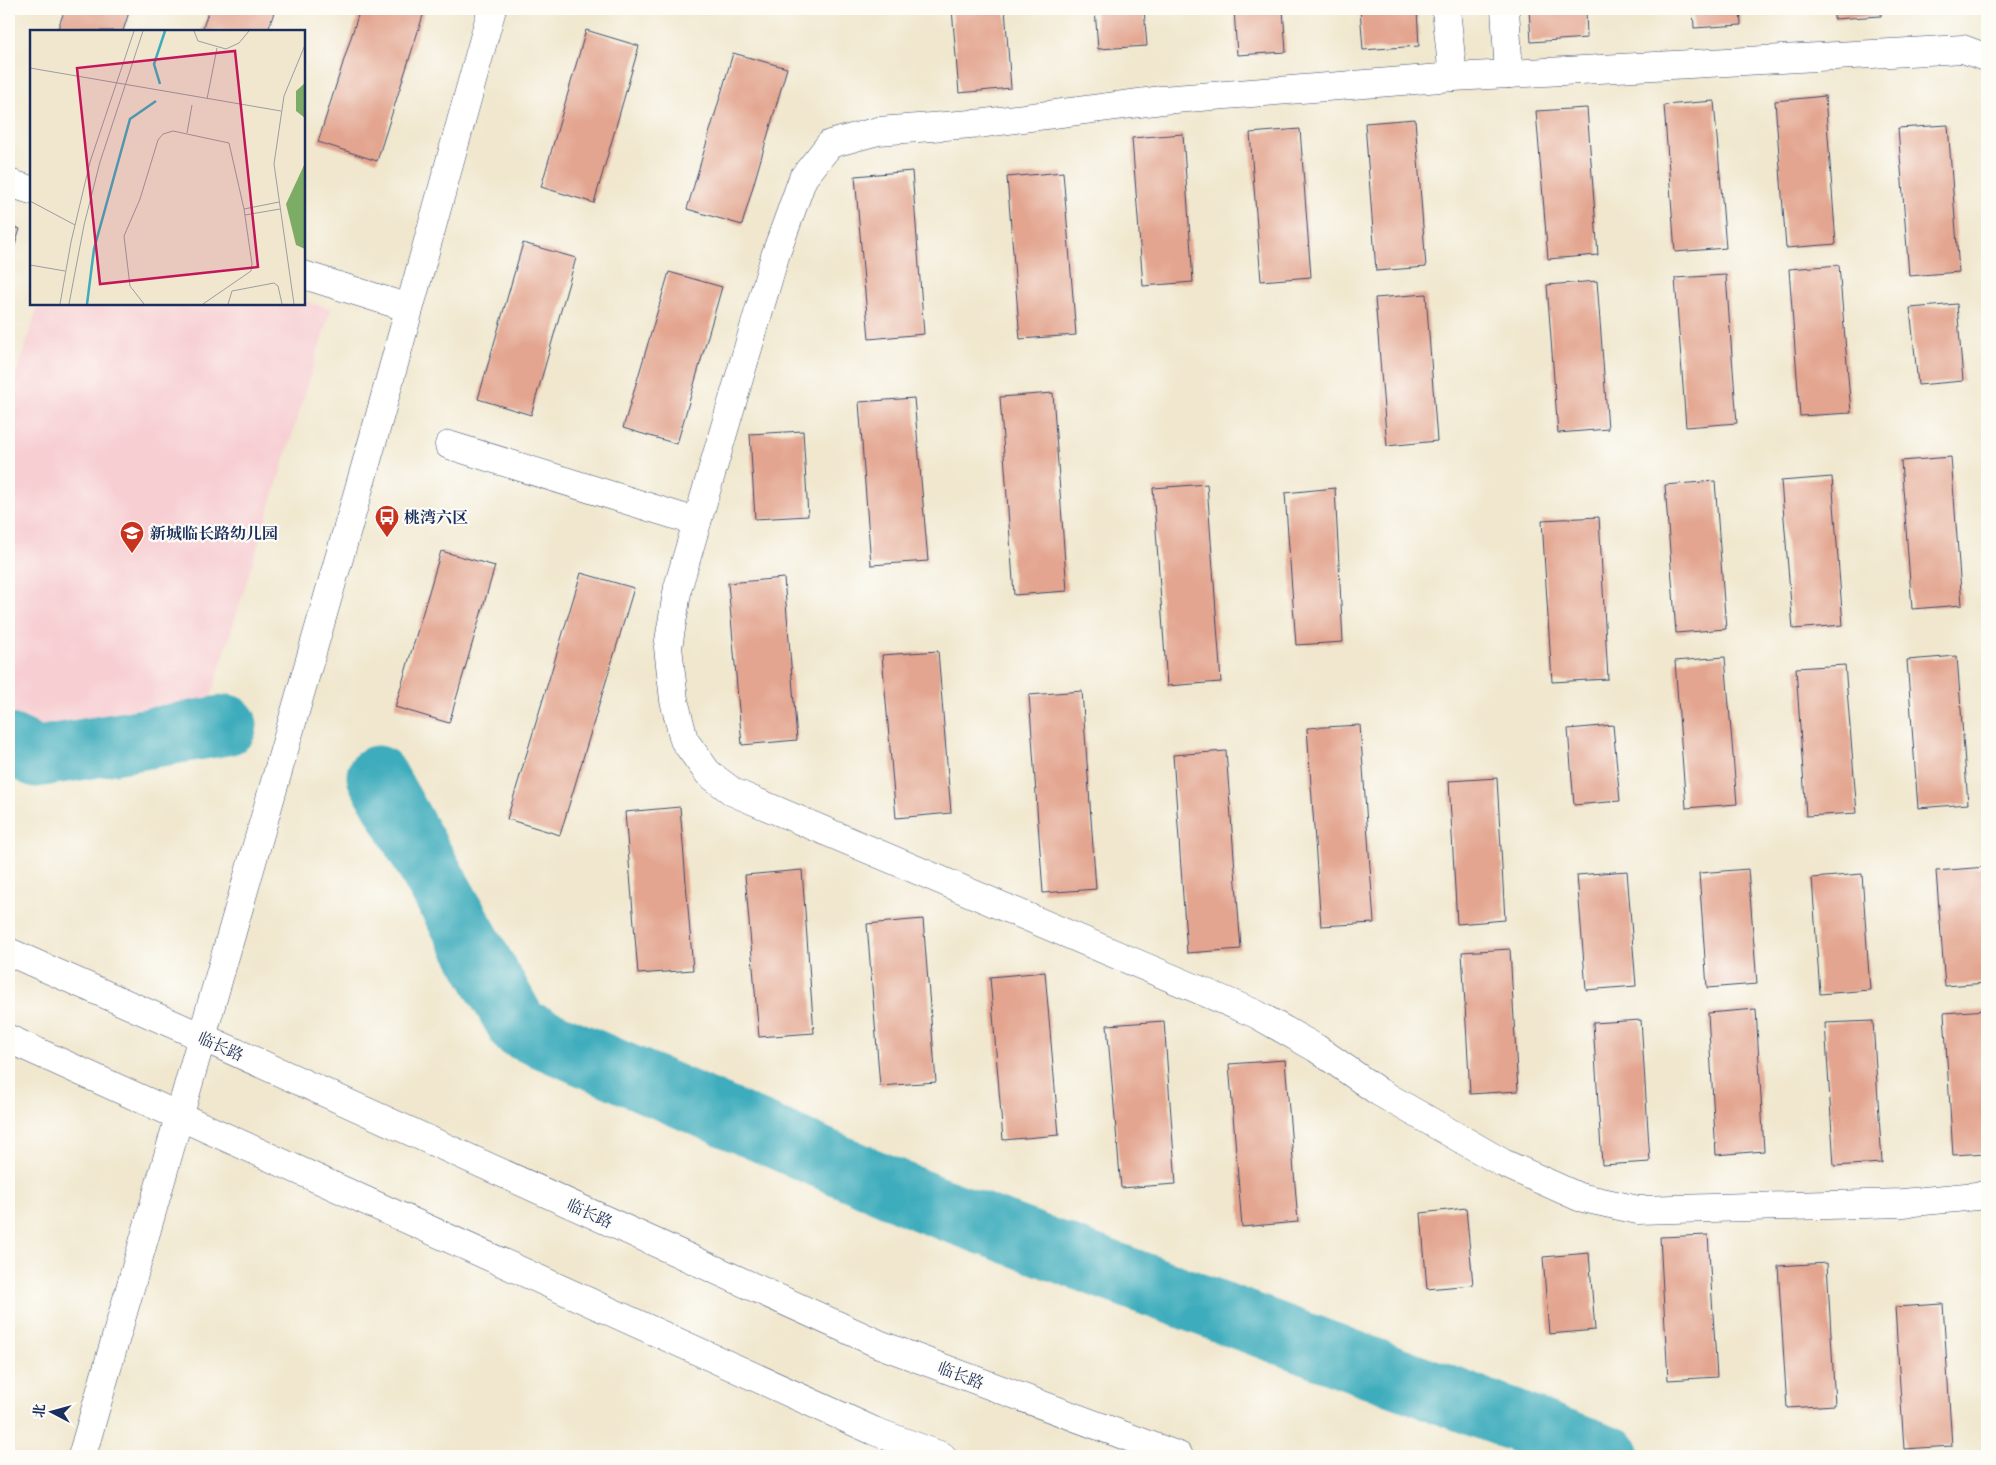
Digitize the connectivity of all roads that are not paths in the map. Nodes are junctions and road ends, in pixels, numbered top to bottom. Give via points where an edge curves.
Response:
1 (492, 9) edge
2 (1446, 9) edge
3 (1505, 9) edge
4 (1987, 58) edge
5 (1509, 74) junction
6 (1453, 77) junction
7 (9, 183) edge
8 (30, 190) edge
9 (305, 276) edge
10 (409, 308) junction
11 (449, 445) dead end
12 (698, 522) junction
13 (9, 952) edge
14 (202, 1037) junction
15 (9, 1038) edge
16 (180, 1117) junction
17 (1987, 1195) edge
18 (82, 1456) edge
19 (942, 1456) edge
20 (1178, 1456) edge

1 - 10 street
2 - 6 street
3 - 5 street
4 - 5 street via 1962,49
5 - 6 street
6 - 12 street via 1162,100 985,123 878,131 830,144 803,178 776,256
7 - 8 street
9 - 10 street
10 - 14 street
11 - 12 street
12 - 17 street via 678,587 668,647 674,700 684,740 708,773 733,792 1256,1014 1316,1048 1379,1092 1503,1163 1579,1197 1638,1210 1903,1203
13 - 14 street, 临长路
14 - 16 street
14 - 20 street, 临长路 via 879,1344
15 - 16 street
16 - 18 street
16 - 19 street via 874,1431

